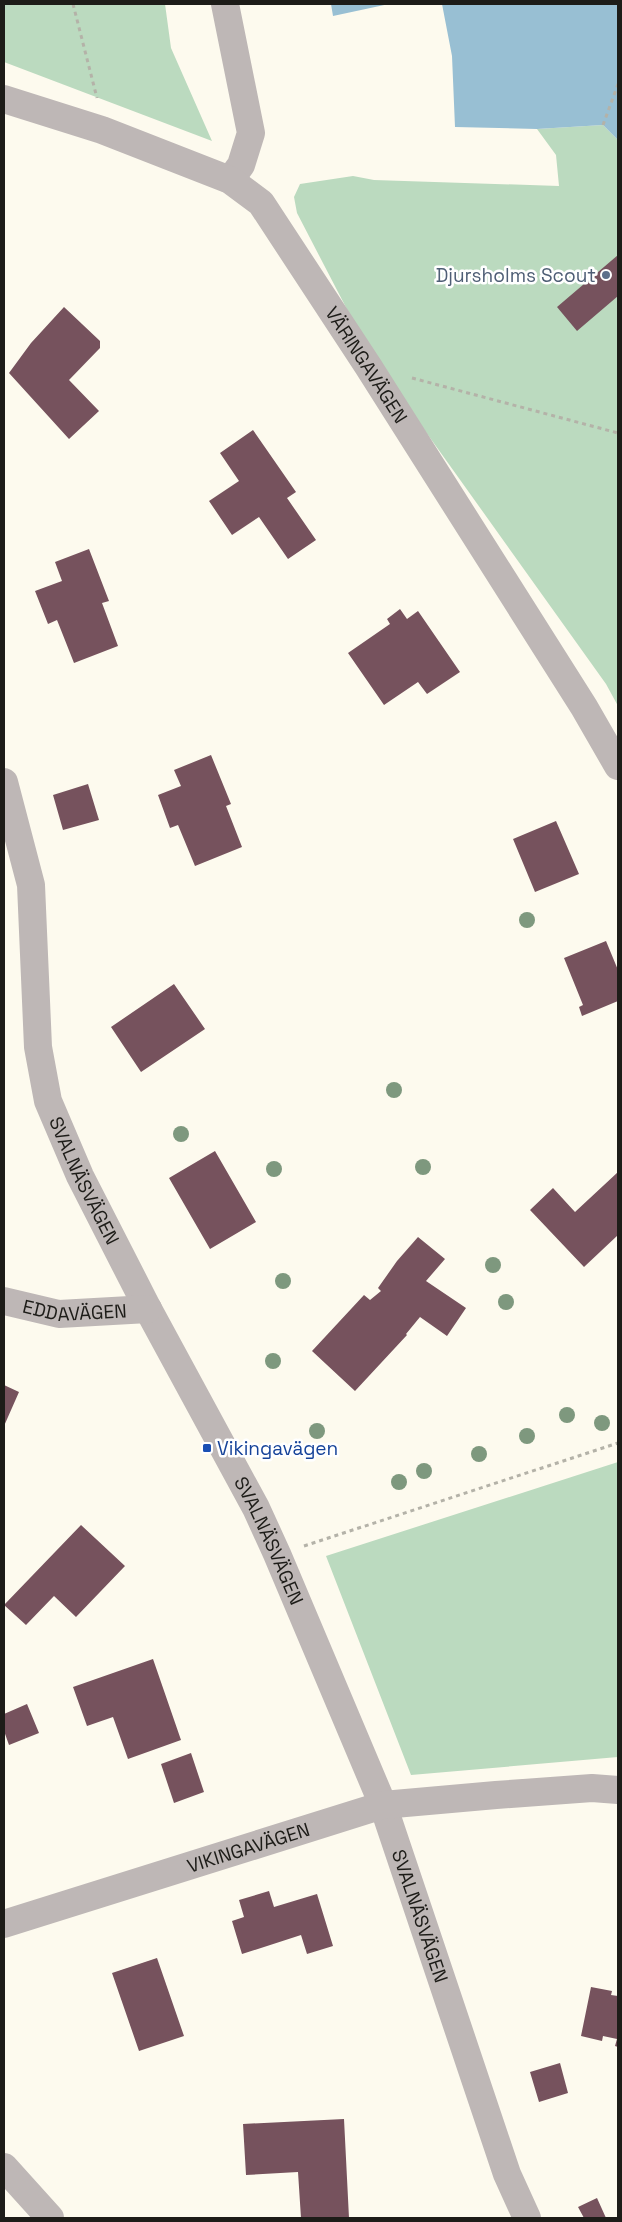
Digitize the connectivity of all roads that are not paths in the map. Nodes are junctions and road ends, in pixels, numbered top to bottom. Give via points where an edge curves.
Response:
1 (225, 4) edge
2 (4, 99) edge
3 (230, 180) junction
4 (618, 766) edge
5 (4, 782) edge
6 (4, 1301) edge
7 (148, 1310) junction
8 (618, 1790) edge
9 (383, 1805) junction
10 (4, 1924) edge
11 (4, 2167) edge
12 (50, 2218) edge
13 (527, 2218) edge

1 - 3 street via 251,133 241,165
2 - 3 street, VÄRINGAVÄGEN via 102,130
3 - 4 street, VÄRINGAVÄGEN via 261,203 368,366
5 - 7 street, SVALNÄSVÄGEN via 31,885 38,1047 48,1101 80,1176
6 - 7 street, EDDAVÄGEN via 59,1314
7 - 9 street, SVALNÄSVÄGEN via 256,1508
8 - 9 street, VIKINGAVÄGEN via 573,1790
9 - 10 street, VIKINGAVÄGEN
9 - 13 street, SVALNÄSVÄGEN via 507,2174
11 - 12 street

